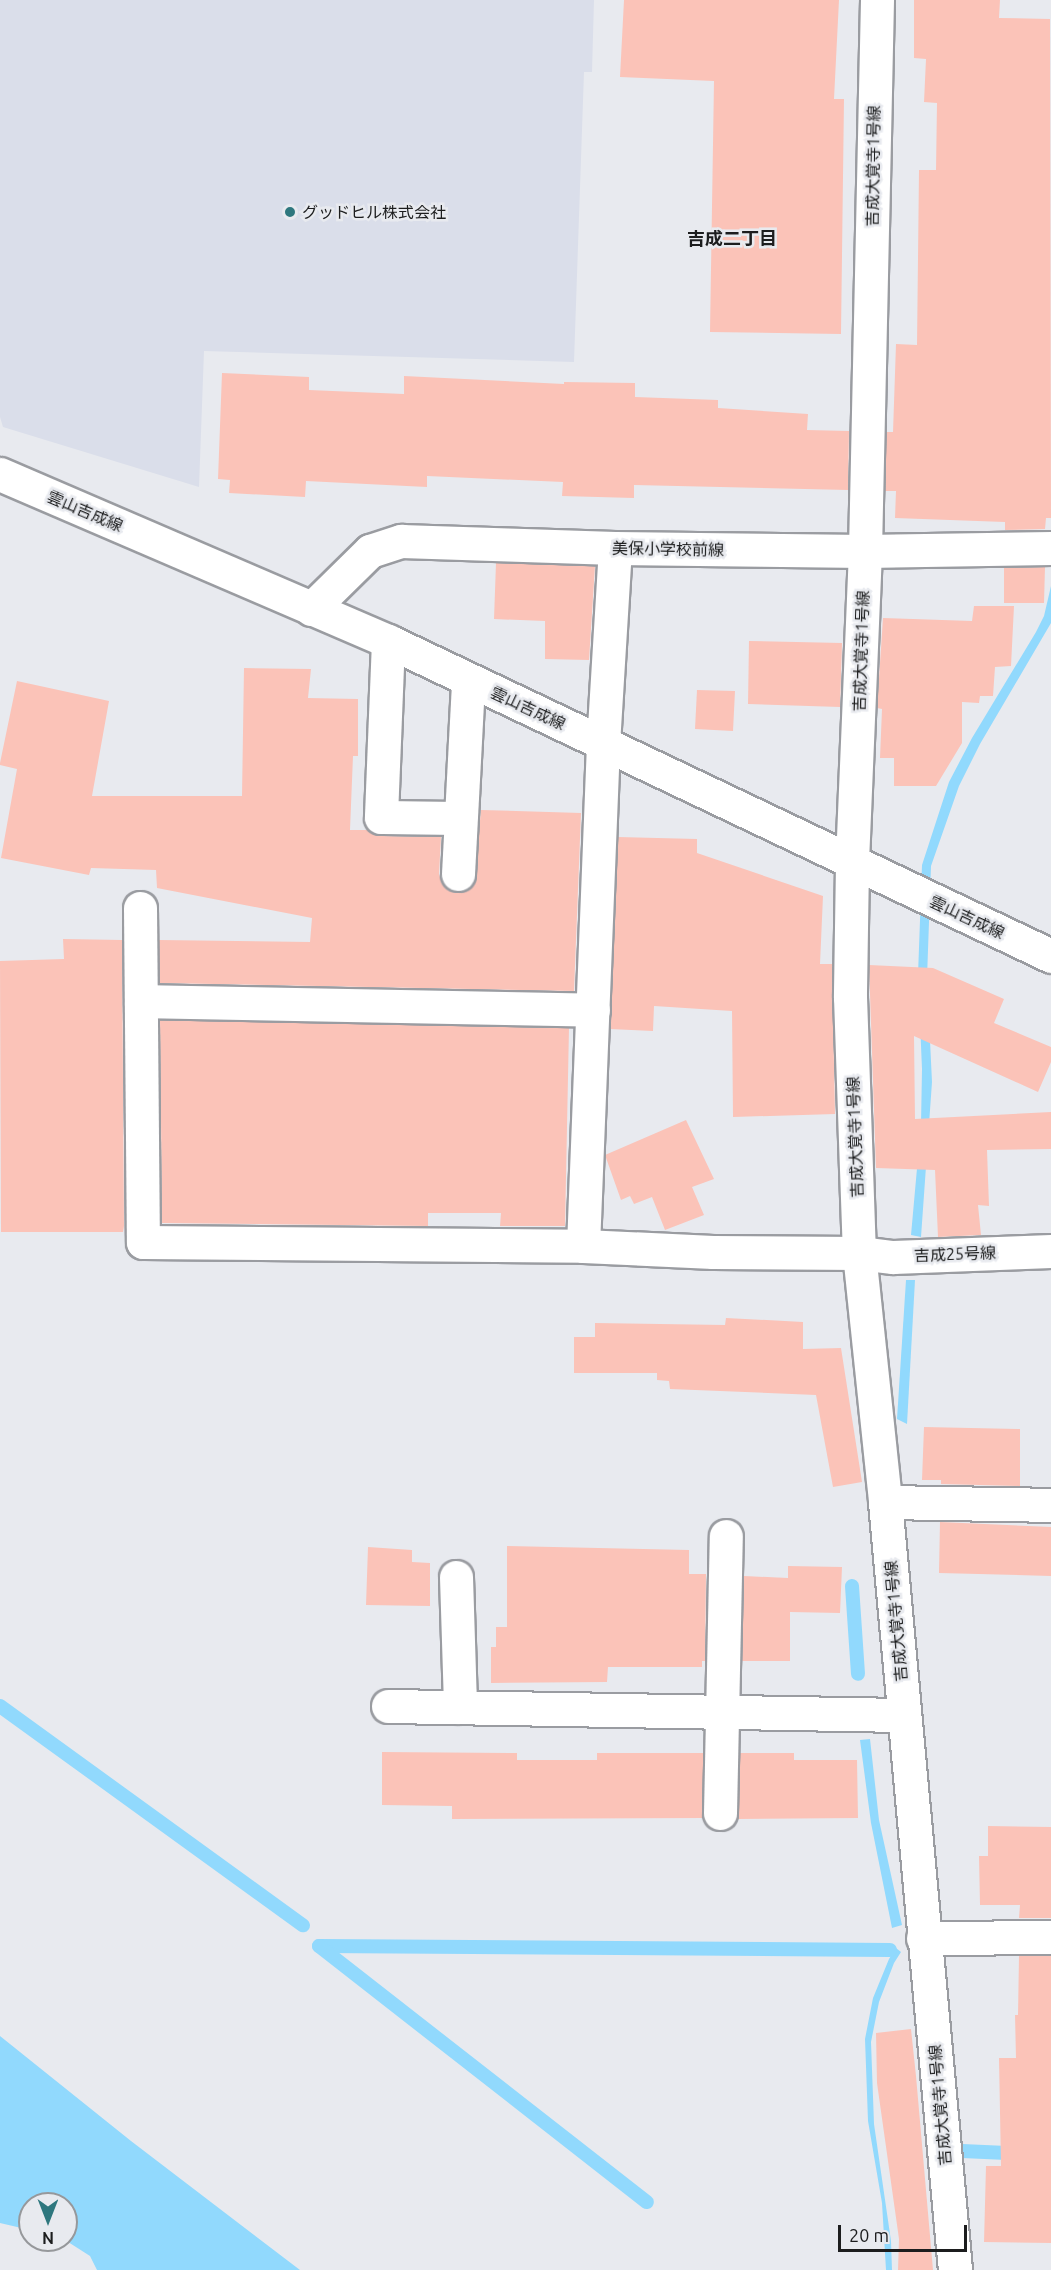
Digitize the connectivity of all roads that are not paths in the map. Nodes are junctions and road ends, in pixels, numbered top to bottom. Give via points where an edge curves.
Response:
1 (877, 0) edge
2 (0, 474) edge
3 (615, 548) junction
4 (1051, 548) edge
5 (865, 551) junction
6 (311, 609) junction
7 (388, 641) junction
8 (468, 680) junction
9 (603, 744) junction
10 (460, 819) junction
11 (852, 864) junction
12 (458, 873) dead end
13 (140, 908) dead end
14 (1051, 956) edge
15 (141, 1001) junction
16 (593, 1010) junction
17 (584, 1246) junction
18 (1051, 1251) edge
19 (859, 1253) junction
20 (885, 1502) junction
21 (1051, 1505) edge
22 (726, 1536) dead end
23 (456, 1577) dead end
24 (388, 1706) dead end
25 (460, 1707) junction
26 (721, 1712) junction
27 (904, 1715) junction
28 (720, 1813) dead end
29 (1051, 1937) edge
30 (923, 1938) junction
31 (955, 2270) edge

1 - 5 street, 吉成大覚寺1号線
2 - 6 street, 雲山吉成線
3 - 5 street, 美保小学校前線
3 - 6 street, 美保小学校前線 via 401,540 370,550
3 - 9 street
4 - 5 street, 美保小学校前線
5 - 11 street, 吉成大覚寺1号線
6 - 7 street, 雲山吉成線
7 - 8 street, 雲山吉成線
7 - 10 street via 381,817
8 - 9 street, 雲山吉成線
8 - 10 street
9 - 11 street, 雲山吉成線
9 - 16 street
10 - 12 street
11 - 14 street, 雲山吉成線
11 - 19 street, 吉成大覚寺1号線 via 850,997
13 - 15 street
15 - 16 street
15 - 17 street, 吉成25号線 via 143,1242
16 - 17 street
17 - 19 street, 吉成25号線
18 - 19 street, 吉成25号線 via 893,1257
19 - 20 street, 吉成大覚寺1号線
20 - 21 street
20 - 27 street, 吉成大覚寺1号線
22 - 26 street
23 - 25 street
24 - 25 street
25 - 26 street
26 - 27 street
26 - 28 street
27 - 30 street, 吉成大覚寺1号線
29 - 30 street
30 - 31 street, 吉成大覚寺1号線

